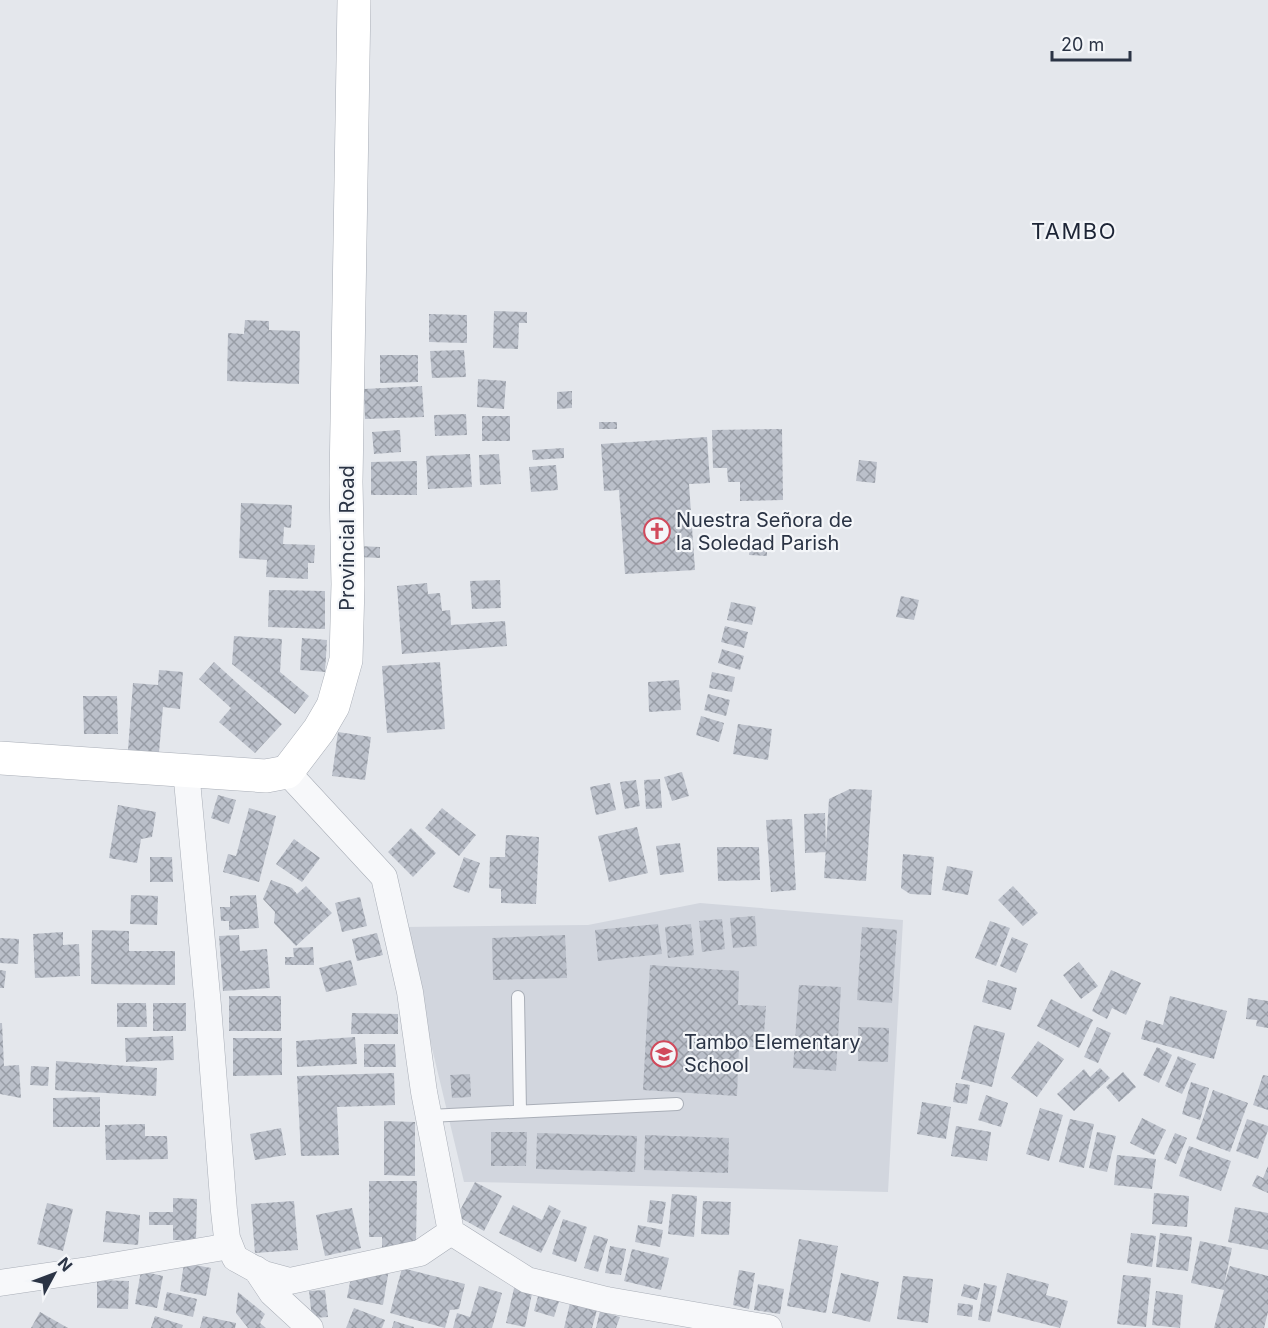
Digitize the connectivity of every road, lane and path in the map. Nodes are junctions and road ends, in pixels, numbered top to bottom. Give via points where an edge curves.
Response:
1 (354, 0) edge
2 (0, 758) edge
3 (186, 770) junction
4 (287, 772) junction
5 (518, 997) dead end
6 (677, 1104) dead end
7 (520, 1111) junction
8 (429, 1116) junction
9 (451, 1232) junction
10 (230, 1245) junction
11 (256, 1269) junction
12 (0, 1282) edge
13 (310, 1328) edge
14 (770, 1328) edge

1 - 4 main road, Provincial Road via 346,660 333,706
2 - 3 main road
3 - 4 main road via 266,776
3 - 10 street
4 - 8 street via 384,877 410,992
5 - 7 lane
6 - 7 lane
7 - 8 lane
8 - 9 street
9 - 11 street via 420,1253 290,1281
9 - 14 street via 527,1280 607,1300
10 - 11 street via 235,1258
10 - 12 street
11 - 13 street via 272,1293

